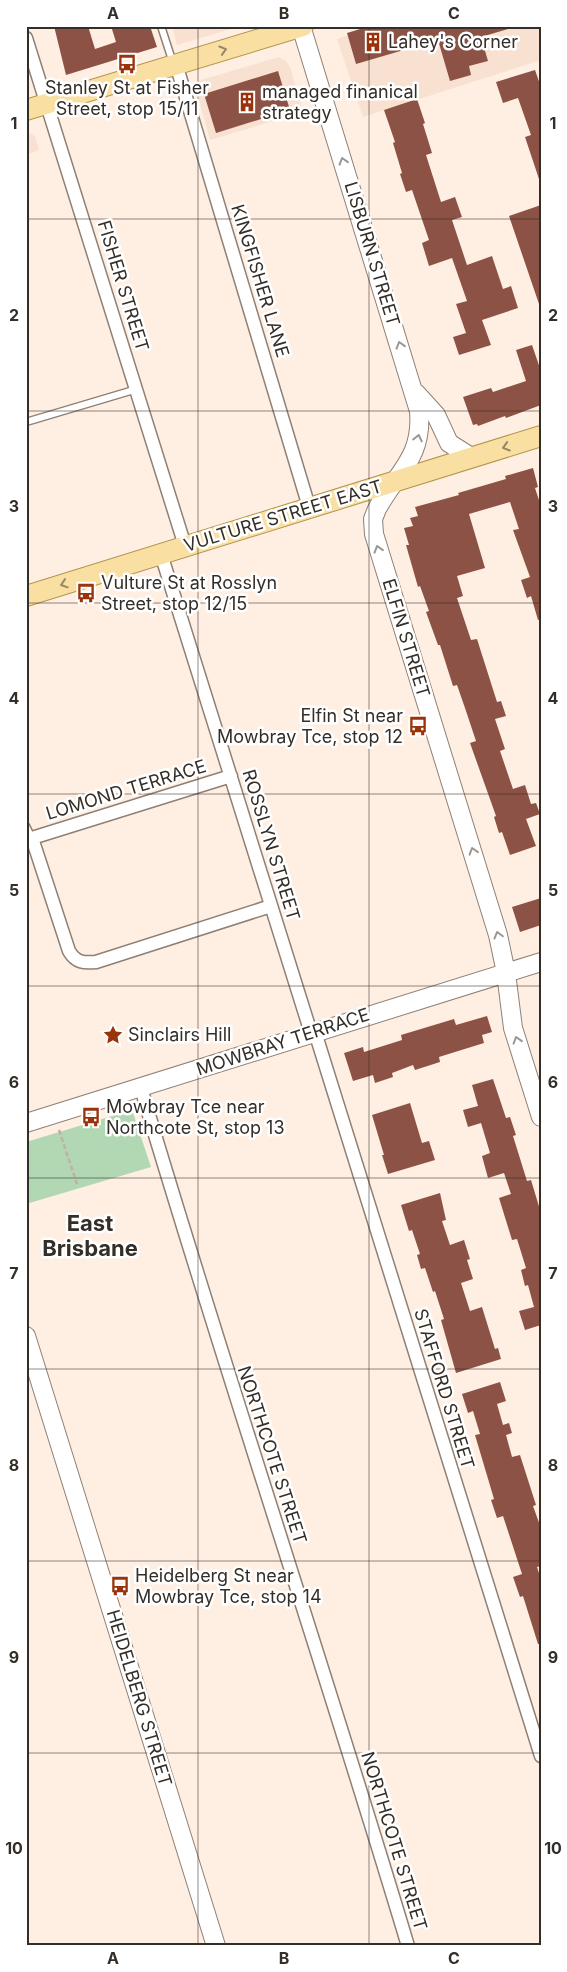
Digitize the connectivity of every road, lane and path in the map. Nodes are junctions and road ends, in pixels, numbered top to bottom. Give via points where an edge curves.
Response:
1 (161, 26) edge
2 (302, 26) edge
3 (26, 38) edge
4 (175, 64) junction
5 (47, 104) junction
6 (26, 110) edge
7 (137, 389) junction
8 (415, 391) junction
9 (26, 422) edge
10 (541, 436) edge
11 (471, 458) junction
12 (396, 481) junction
13 (309, 507) junction
14 (186, 546) junction
15 (161, 554) junction
16 (26, 596) edge
17 (231, 776) junction
18 (29, 832) edge
19 (271, 906) junction
20 (541, 962) edge
21 (506, 973) junction
22 (313, 1032) junction
23 (141, 1088) junction
24 (541, 1117) edge
25 (26, 1123) edge
26 (59, 1130) dead end
27 (77, 1184) dead end
28 (26, 1336) edge
29 (541, 1756) edge
30 (216, 1946) edge
31 (408, 1946) edge

1 - 4 lane, KINGFISHER LANE
4 -> 2 main road
8 -> 2 main road, LISBURN STREET
3 - 5 street, FISHER STREET
4 - 5 main road
4 - 13 street, KINGFISHER LANE
5 - 6 main road
5 - 7 street, FISHER STREET
7 - 9 lane
7 - 14 street, FISHER STREET
8 - 11 main road via 436,415 449,443
12 -> 8 main road, LISBURN STREET via 412,457 419,434
10 -> 11 main road, VULTURE STREET EAST
11 - 12 main road, VULTURE STREET EAST
12 - 13 main road, VULTURE STREET EAST
21 -> 12 main road, ELFIN STREET via 487,898 374,534 373,519
13 - 14 main road, VULTURE STREET EAST
14 - 15 main road, VULTURE STREET EAST
15 -> 16 main road, VULTURE STREET EAST
15 - 17 street, ROSSLYN STREET
17 - 18 street, LOMOND TERRACE
17 - 19 street, ROSSLYN STREET
18 - 19 street via 69,952 84,963 96,962
19 - 22 street, ROSSLYN STREET
20 - 21 main road, MOWBRAY TERRACE
21 - 22 main road, MOWBRAY TERRACE
24 -> 21 main road, ELFIN STREET via 513,1028
22 - 23 main road, MOWBRAY TERRACE
22 - 29 street, STAFFORD STREET
23 - 25 main road, MOWBRAY TERRACE
23 - 31 street, NORTHCOTE STREET
26 - 27 path
28 - 30 main road, HEIDELBERG STREET

